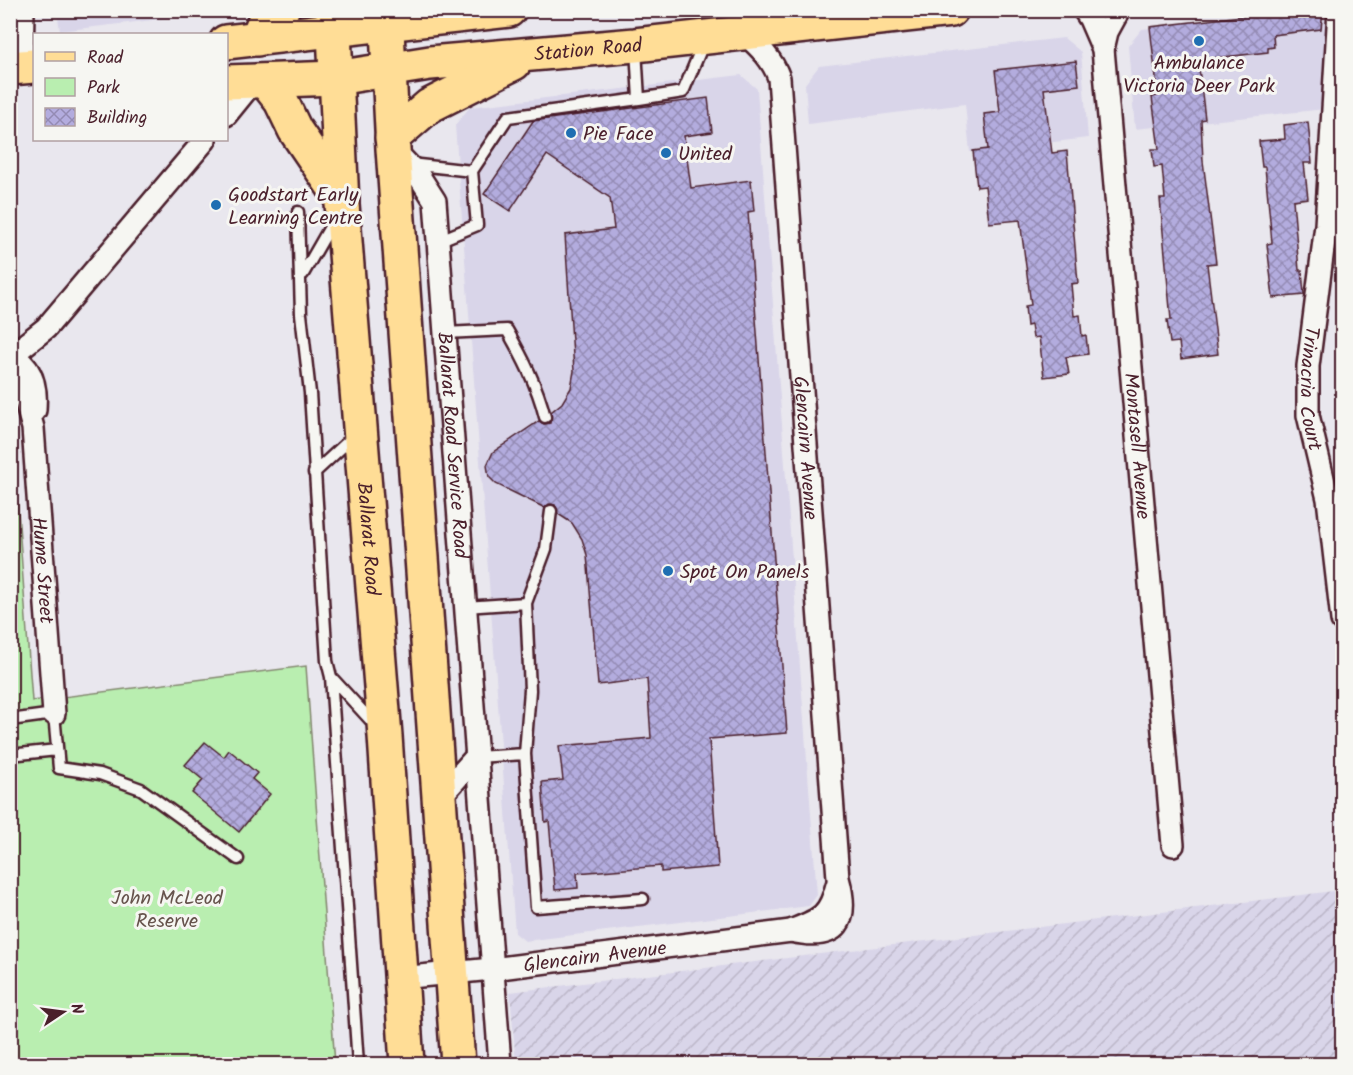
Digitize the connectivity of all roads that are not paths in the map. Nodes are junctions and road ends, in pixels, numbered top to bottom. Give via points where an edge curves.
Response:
1 (23, 10) edge
2 (28, 10) edge
3 (508, 10) edge
4 (951, 10) edge
5 (1084, 10) edge
6 (1119, 10) edge
7 (1339, 10) edge
8 (431, 15) edge
9 (387, 17) edge
10 (333, 20) edge
11 (262, 24) edge
12 (744, 32) junction
13 (34, 33) edge
14 (707, 36) junction
15 (636, 45) junction
16 (1103, 49) junction
17 (531, 54) junction
18 (22, 67) edge
19 (389, 69) junction
20 (336, 78) junction
21 (248, 82) edge
22 (639, 99) junction
23 (228, 113) edge
24 (199, 147) edge
25 (397, 150) junction
26 (472, 171) junction
27 (342, 201) junction
28 (298, 212) dead end
29 (438, 241) junction
30 (302, 277) junction
31 (445, 333) junction
32 (14, 366) edge
33 (545, 417) dead end
34 (360, 431) junction
35 (314, 473) junction
36 (551, 511) dead end
37 (526, 603) junction
38 (465, 608) junction
39 (1342, 620) edge
40 (331, 677) junction
41 (54, 714) junction
42 (10, 720) edge
43 (385, 736) junction
44 (57, 750) junction
45 (525, 754) junction
46 (10, 755) edge
47 (476, 757) junction
48 (440, 797) junction
49 (1173, 845) dead end
50 (238, 859) dead end
51 (643, 899) dead end
52 (492, 969) junction
53 (453, 973) junction
54 (400, 978) junction
55 (358, 1065) edge
56 (407, 1065) edge
57 (458, 1065) edge
58 (500, 1065) edge

1 - 18 street
2 - 13 street
3 - 8 main road
4 - 12 main road, Station Road
5 - 16 street, Montasell Avenue
6 - 16 street, Montasell Avenue
7 - 39 street, Trinacria Court via 1326,225 1308,366 1308,415 1328,499
8 - 9 main road
9 - 10 main road
9 - 19 main road
10 - 11 main road
10 - 20 main road, Ballarat Road
12 - 14 main road, Station Road
12 - 52 street, Glencairn Avenue via 773,63 778,78 838,878 830,910 791,932
14 - 15 main road, Station Road
14 - 22 lane via 683,92
15 - 17 main road, Station Road
15 - 22 lane
16 - 49 street, Montasell Avenue
17 - 19 main road, Station Road
17 - 25 main road via 429,106
19 - 20 main road, Station Road
19 - 25 main road
20 - 21 main road, Station Road
20 - 27 main road, Ballarat Road
21 - 23 street
21 - 27 main road via 281,101 295,130
22 - 26 lane via 508,117
24 - 32 street, Hume Street
25 - 26 lane
25 - 29 street, Ballarat Road Service Road via 435,201
25 - 48 main road
26 - 29 lane via 477,225
27 - 30 lane
27 - 34 main road, Ballarat Road
28 - 30 lane
29 - 31 street, Ballarat Road Service Road
30 - 35 lane
31 - 33 lane via 507,330 529,370
31 - 38 street, Ballarat Road Service Road
32 - 41 street, Hume Street via 33,428
34 - 35 lane
34 - 43 main road, Ballarat Road
35 - 40 lane
36 - 37 lane via 546,549
37 - 38 lane
37 - 45 lane via 530,690
38 - 47 street, Ballarat Road Service Road
40 - 43 lane
40 - 55 lane
41 - 42 lane
41 - 44 lane
43 - 54 main road, Ballarat Road
44 - 46 lane
44 - 50 lane via 59,768 100,774 141,789
45 - 47 lane
45 - 51 lane via 536,907
47 - 48 street
47 - 52 street, Ballarat Road Service Road
48 - 53 main road
52 - 53 street, Glencairn Avenue
52 - 58 street, Ballarat Road Service Road
53 - 54 street, Glencairn Avenue
53 - 57 main road
54 - 56 main road, Ballarat Road

